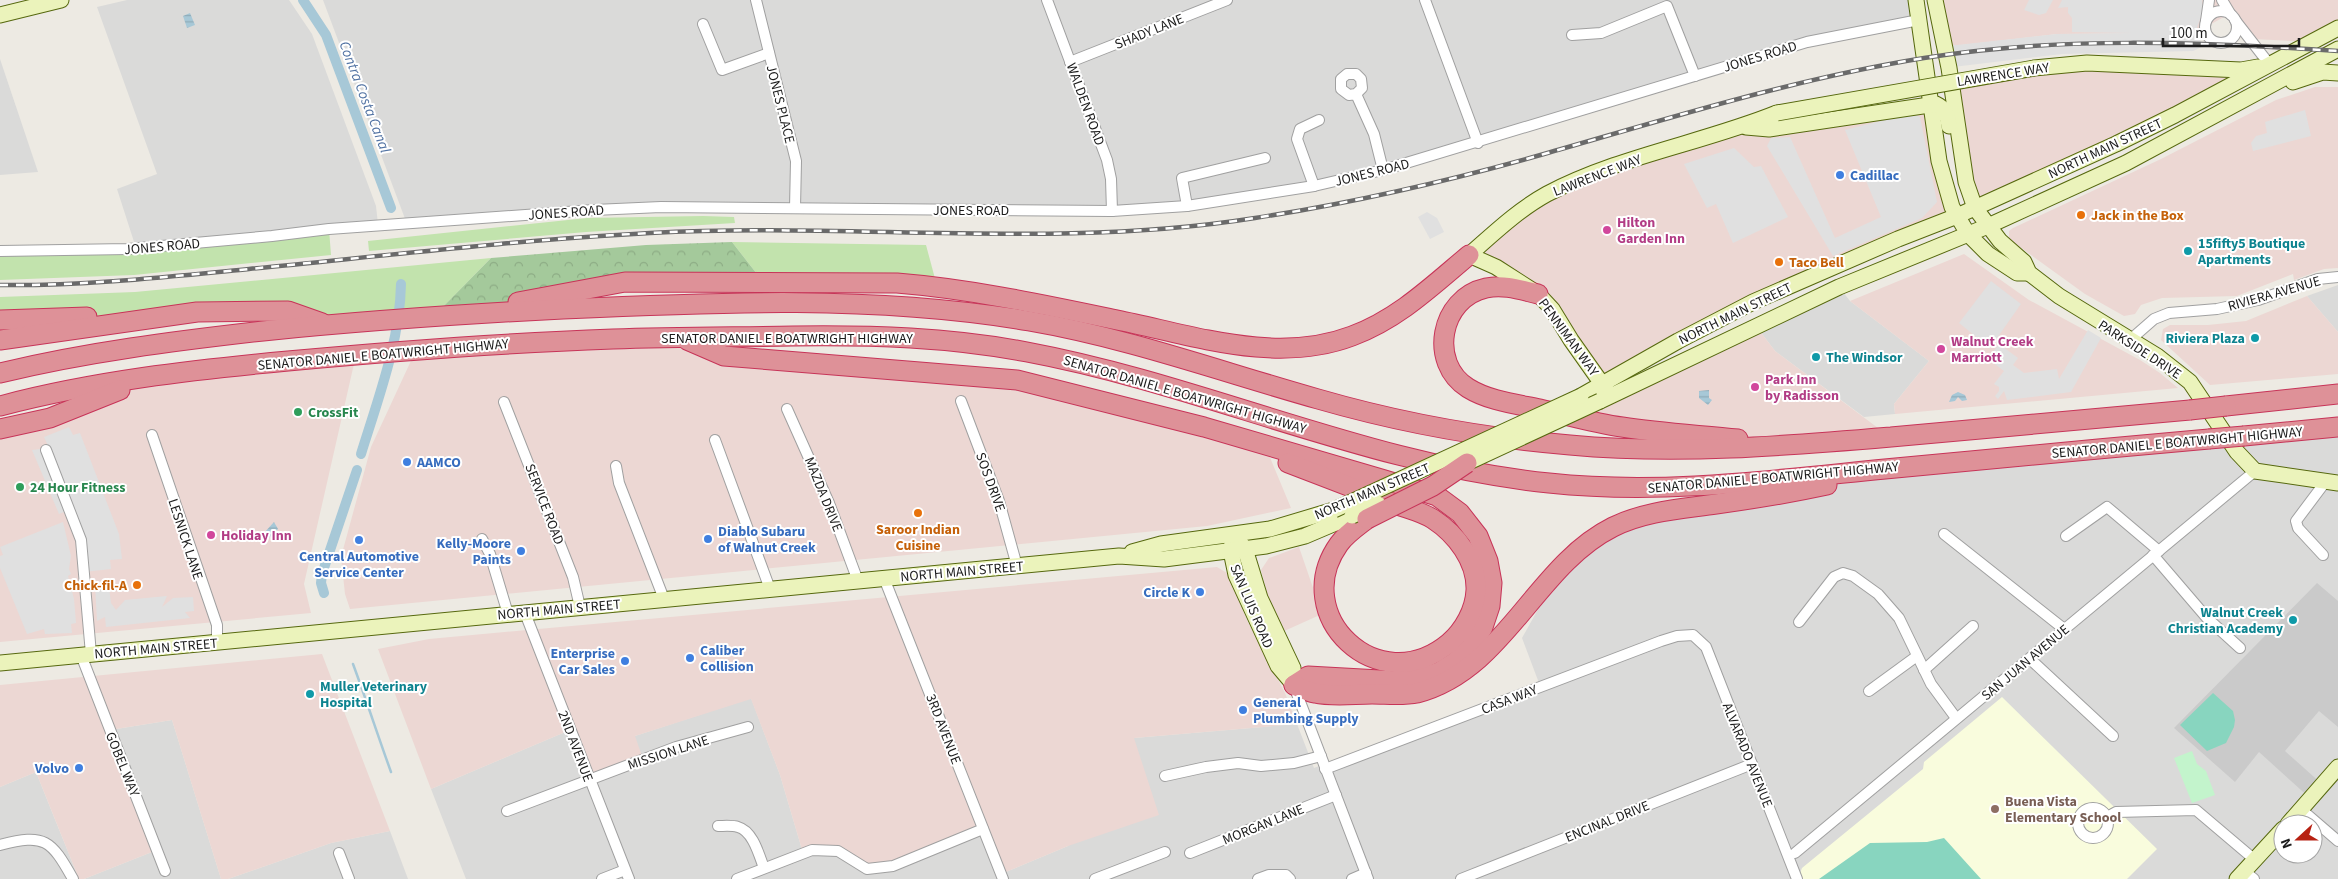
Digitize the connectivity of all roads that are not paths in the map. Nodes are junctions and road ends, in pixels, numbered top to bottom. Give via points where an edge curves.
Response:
1 (756, 0) edge
2 (1047, 0) edge
3 (1227, 0) edge
4 (1424, 0) edge
5 (1916, 0) edge
6 (1924, 0) edge
7 (1934, 0) edge
8 (2209, 0) edge
9 (2222, 0) edge
10 (51, 1) edge
11 (0, 15) edge
12 (2233, 18) junction
13 (1919, 20) junction
14 (2206, 22) junction
15 (703, 24) dead end
16 (2338, 28) edge
17 (1572, 34) dead end
18 (2322, 36) junction
19 (2338, 38) edge
20 (2338, 49) edge
21 (769, 53) junction
22 (1070, 62) junction
23 (2270, 65) junction
24 (1949, 68) junction
25 (2338, 73) edge
26 (1695, 76) junction
27 (2260, 92) junction
28 (1356, 94) dead end
29 (1930, 105) junction
30 (1319, 120) dead end
31 (1742, 127) junction
32 (1478, 143) junction
33 (1265, 158) dead end
34 (1383, 170) junction
35 (1966, 182) junction
36 (1314, 186) junction
37 (1186, 206) junction
38 (795, 208) junction
39 (1975, 208) junction
40 (1112, 210) junction
41 (1957, 216) junction
42 (1988, 226) junction
43 (1968, 234) junction
44 (0, 251) edge
45 (1469, 255) junction
46 (2029, 274) junction
47 (2338, 277) edge
48 (1538, 294) junction
49 (159, 317) junction
50 (428, 317) junction
51 (0, 320) edge
52 (326, 325) junction
53 (731, 336) junction
54 (680, 337) junction
55 (0, 340) edge
56 (2130, 340) junction
57 (414, 344) junction
58 (359, 349) junction
59 (0, 373) edge
60 (154, 376) junction
61 (0, 394) edge
62 (1605, 394) junction
63 (2338, 394) edge
64 (961, 401) dead end
65 (504, 402) dead end
66 (0, 406) edge
67 (787, 409) dead end
68 (1204, 427) junction
69 (2338, 427) edge
70 (0, 429) edge
71 (152, 435) dead end
72 (715, 440) dead end
73 (1794, 446) junction
74 (46, 450) dead end
75 (1467, 463) joint
76 (616, 466) dead end
77 (1901, 467) junction
78 (2254, 471) junction
79 (2332, 482) edge
80 (1360, 518) junction
81 (1944, 534) dead end
82 (1234, 535) junction
83 (2066, 536) dead end
84 (482, 538) dead end
85 (1238, 550) junction
86 (2156, 553) junction
87 (2324, 555) dead end
88 (1119, 556) junction
89 (1017, 566) junction
90 (884, 578) junction
91 (858, 581) junction
92 (770, 589) junction
93 (664, 599) junction
94 (580, 607) junction
95 (525, 613) junction
96 (508, 614) junction
97 (1800, 622) dead end
98 (1973, 626) dead end
99 (2064, 629) junction
100 (1693, 636) joint
101 (217, 642) junction
102 (2240, 648) dead end
103 (86, 655) junction
104 (1917, 656) junction
105 (2030, 659) junction
106 (0, 663) edge
107 (1924, 670) junction
108 (1294, 685) junction
109 (1869, 691) dead end
110 (1956, 718) junction
111 (748, 727) dead end
112 (2113, 736) dead end
113 (1320, 756) junction
114 (1752, 764) junction
115 (2338, 767) edge
116 (1326, 769) junction
117 (1165, 776) dead end
118 (589, 779) junction
119 (1336, 795) junction
120 (2302, 810) junction
121 (507, 811) dead end
122 (2298, 814) edge
123 (2107, 817) dead end
124 (718, 826) dead end
125 (983, 829) junction
126 (2273, 841) edge
127 (2338, 841) edge
128 (0, 845) edge
129 (1165, 852) dead end
130 (339, 853) dead end
131 (1190, 853) dead end
132 (1795, 853) dead end
133 (2255, 860) junction
134 (764, 868) junction
135 (165, 871) dead end
136 (867, 874) edge
137 (627, 875) edge
138 (1367, 876) edge
139 (2245, 876) edge
140 (73, 879) edge
141 (349, 879) edge
142 (602, 879) edge
143 (737, 879) edge
144 (1003, 879) edge
145 (1095, 879) edge
146 (1258, 879) edge
147 (1290, 879) edge
148 (1352, 879) edge
149 (1461, 879) edge
150 (1797, 879) edge

1 - 21 street, JONES PLACE
2 - 22 street, WALDEN ROAD
3 - 22 street, SHADY LANE
4 - 32 street
5 - 13 main road, PARKSIDE DRIVE
6 - 13 main road via 1925,8
7 - 24 main road, PARKSIDE DRIVE
8 - 14 street
9 - 12 street
10 - 11 main road
12 - 14 street via 2226,12 2216,12
12 - 14 street via 2236,28 2233,37 2220,42 2208,36
12 - 23 street
13 - 24 main road via 1933,35
13 - 26 street, JONES ROAD via 1807,42
13 - 29 main road, PARKSIDE DRIVE
15 - 21 street via 722,70
16 - 18 main road, NORTH MAIN STREET
17 - 26 street via 1601,33 1667,6
18 - 19 main road
18 - 23 main road, NORTH MAIN STREET
20 - 27 main road, NORTH MAIN STREET
21 - 38 street, JONES PLACE via 796,161
22 - 40 street, WALDEN ROAD via 1107,160
23 - 31 main road, LAWRENCE WAY, bridge via 2241,70 2087,62 2034,68 1778,113
23 - 39 main road, NORTH MAIN STREET via 2176,115
24 - 35 main road, PARKSIDE DRIVE
25 - 27 main road via 2323,72
26 - 32 street, JONES ROAD
27 - 42 main road, NORTH MAIN STREET via 2126,163
28 - 34 street via 1374,134
29 - 31 main road, LAWRENCE WAY via 1769,129
29 - 35 main road via 1942,107 1948,117 1956,165
29 - 41 main road, PARKSIDE DRIVE via 1939,161
30 - 36 street via 1300,129 1297,139
31 - 45 main road, LAWRENCE WAY via 1694,139 1586,177 1548,194 1515,215
32 - 34 street, JONES ROAD
33 - 37 street via 1182,178
34 - 36 street, JONES ROAD
35 - 39 main road, PARKSIDE DRIVE
36 - 37 street, JONES ROAD
37 - 40 street, JONES ROAD
38 - 40 street, JONES ROAD
38 - 44 street, JONES ROAD via 594,210 329,229 128,249
39 - 41 main road, NORTH MAIN STREET
39 - 42 main road, PARKSIDE DRIVE
41 - 43 main road, PARKSIDE DRIVE
41 - 62 main road, NORTH MAIN STREET via 1753,302 1687,336
42 - 43 main road, NORTH MAIN STREET
42 - 46 main road, PARKSIDE DRIVE via 2024,262
43 - 46 main road, PARKSIDE DRIVE via 1988,254 2017,273
43 - 62 main road, NORTH MAIN STREET via 1839,287
45 - 48 main road, PENNIMAN WAY via 1496,267
45 - 50 highway via 1397,314 1352,336 1320,345 1287,349 1230,343 937,286 897,283 625,282
46 - 56 main road, PARKSIDE DRIVE
47 - 56 street, RIVIERA AVENUE via 2318,279 2225,308 2169,313 2154,318
48 - 62 main road, PENNIMAN WAY via 1552,309
48 - 73 highway via 1507,287 1486,288 1457,303 1448,317 1444,353 1452,373 1467,387 1489,398 1621,427
49 - 51 highway
49 - 52 highway via 197,312 288,311
49 - 55 highway
50 - 52 highway
50 - 73 highway via 588,308 749,304 869,305 949,310 1029,321 1094,335 1338,404 1455,430 1535,442 1627,449 1714,450
52 - 59 highway via 136,346
53 - 54 highway, SENATOR DANIEL E BOATWRIGHT HIGHWAY
53 - 57 highway via 706,324 518,331
53 - 77 highway, SENATOR DANIEL E BOATWRIGHT HIGHWAY via 894,336 1015,350 1118,373 1430,464 1550,483 1670,488
54 - 57 highway, SENATOR DANIEL E BOATWRIGHT HIGHWAY
54 - 68 highway via 724,356 1017,380
56 - 78 main road, PARKSIDE DRIVE via 2190,382 2237,452
57 - 58 highway, SENATOR DANIEL E BOATWRIGHT HIGHWAY
58 - 60 highway, SENATOR DANIEL E BOATWRIGHT HIGHWAY
58 - 61 highway via 133,368 62,379
60 - 66 highway, SENATOR DANIEL E BOATWRIGHT HIGHWAY
60 - 70 highway via 50,418
62 - 75 main road, NORTH MAIN STREET, bridge
62 - 82 main road, NORTH MAIN STREET, bridge via 1581,396 1334,510 1288,525
63 - 73 highway, bridge
64 - 89 street, SOS DRIVE via 999,501
65 - 94 street, SERVICE ROAD via 573,577
67 - 91 street, MAZDA DRIVE via 829,503
68 - 80 highway via 1237,444 1432,518 1458,540 1472,564 1476,590 1470,616 1454,638 1438,652 1414,661 1379,661 1353,647 1331,620 1325,590 1328,566 1340,542
68 - 108 highway via 1437,496 1460,513 1478,536 1488,561 1491,591 1484,627 1456,662 1421,678 1398,681 1308,676
69 - 77 highway, SENATOR DANIEL E BOATWRIGHT HIGHWAY, bridge
71 - 101 street, LESNICK LANE via 217,625
72 - 92 street
74 - 103 street, GOBEL WAY via 81,540
75 - 80 highway, bridge via 1433,486
76 - 93 street via 619,483
77 - 108 highway via 1789,494 1648,513 1614,526 1589,541 1563,564 1477,660 1439,686 1415,693 1336,694 1315,693
78 - 79 main road
78 - 86 street, SAN JUAN AVENUE
79 - 87 street via 2296,521 2298,528
80 - 85 main road, NORTH MAIN STREET via 1276,544
81 - 99 street
82 - 85 main road, SAN LUIS ROAD
82 - 88 main road, NORTH MAIN STREET via 1161,544
83 - 86 street via 2106,507
84 - 96 street
85 - 88 main road, NORTH MAIN STREET via 1164,559
85 - 108 main road, SAN LUIS ROAD via 1236,575 1278,666
86 - 99 street, SAN JUAN AVENUE
86 - 102 street via 2207,618
88 - 89 main road, NORTH MAIN STREET
89 - 90 main road, NORTH MAIN STREET
90 - 91 main road, NORTH MAIN STREET
90 - 125 street, 3RD AVENUE
91 - 92 main road, NORTH MAIN STREET
92 - 93 main road, NORTH MAIN STREET
93 - 94 main road, NORTH MAIN STREET
94 - 95 main road, NORTH MAIN STREET
95 - 96 main road, NORTH MAIN STREET
95 - 118 street, 2ND AVENUE
96 - 101 main road, NORTH MAIN STREET
97 - 104 street via 1834,577 1843,574 1853,576 1878,594 1899,618
98 - 107 street
99 - 105 street, SAN JUAN AVENUE
100 - 114 street, ALVARADO AVENUE via 1706,647
100 - 116 street, CASA WAY via 1661,641
101 - 103 main road, NORTH MAIN STREET
103 - 106 main road, NORTH MAIN STREET
103 - 135 street, GOBEL WAY
104 - 107 street
104 - 109 street
105 - 110 street, SAN JUAN AVENUE
105 - 112 street
107 - 110 street
108 - 113 street, SAN LUIS ROAD
110 - 132 street, SAN JUAN AVENUE
111 - 118 street, MISSION LANE via 676,747
113 - 116 street, SAN LUIS ROAD
113 - 117 street via 1294,763 1261,766 1238,763 1206,767
114 - 149 street, ENCINAL DRIVE
114 - 150 street, ALVARADO AVENUE
115 - 120 main road
116 - 119 street, SAN LUIS ROAD
118 - 121 street, MISSION LANE
118 - 137 street, 2ND AVENUE
119 - 131 street, MORGAN LANE
119 - 138 street, SAN LUIS ROAD
120 - 122 main road
120 - 127 street
123 - 133 street via 2116,812 2196,810
124 - 134 street via 743,829 750,836
125 - 136 street
125 - 144 street, 3RD AVENUE
126 - 133 main road
128 - 140 street via 28,838 44,841 61,858
129 - 145 street
130 - 141 street
133 - 139 main road
134 - 136 street via 812,850 838,850
134 - 143 street
137 - 142 street
138 - 148 street
146 - 147 street via 1286,875

